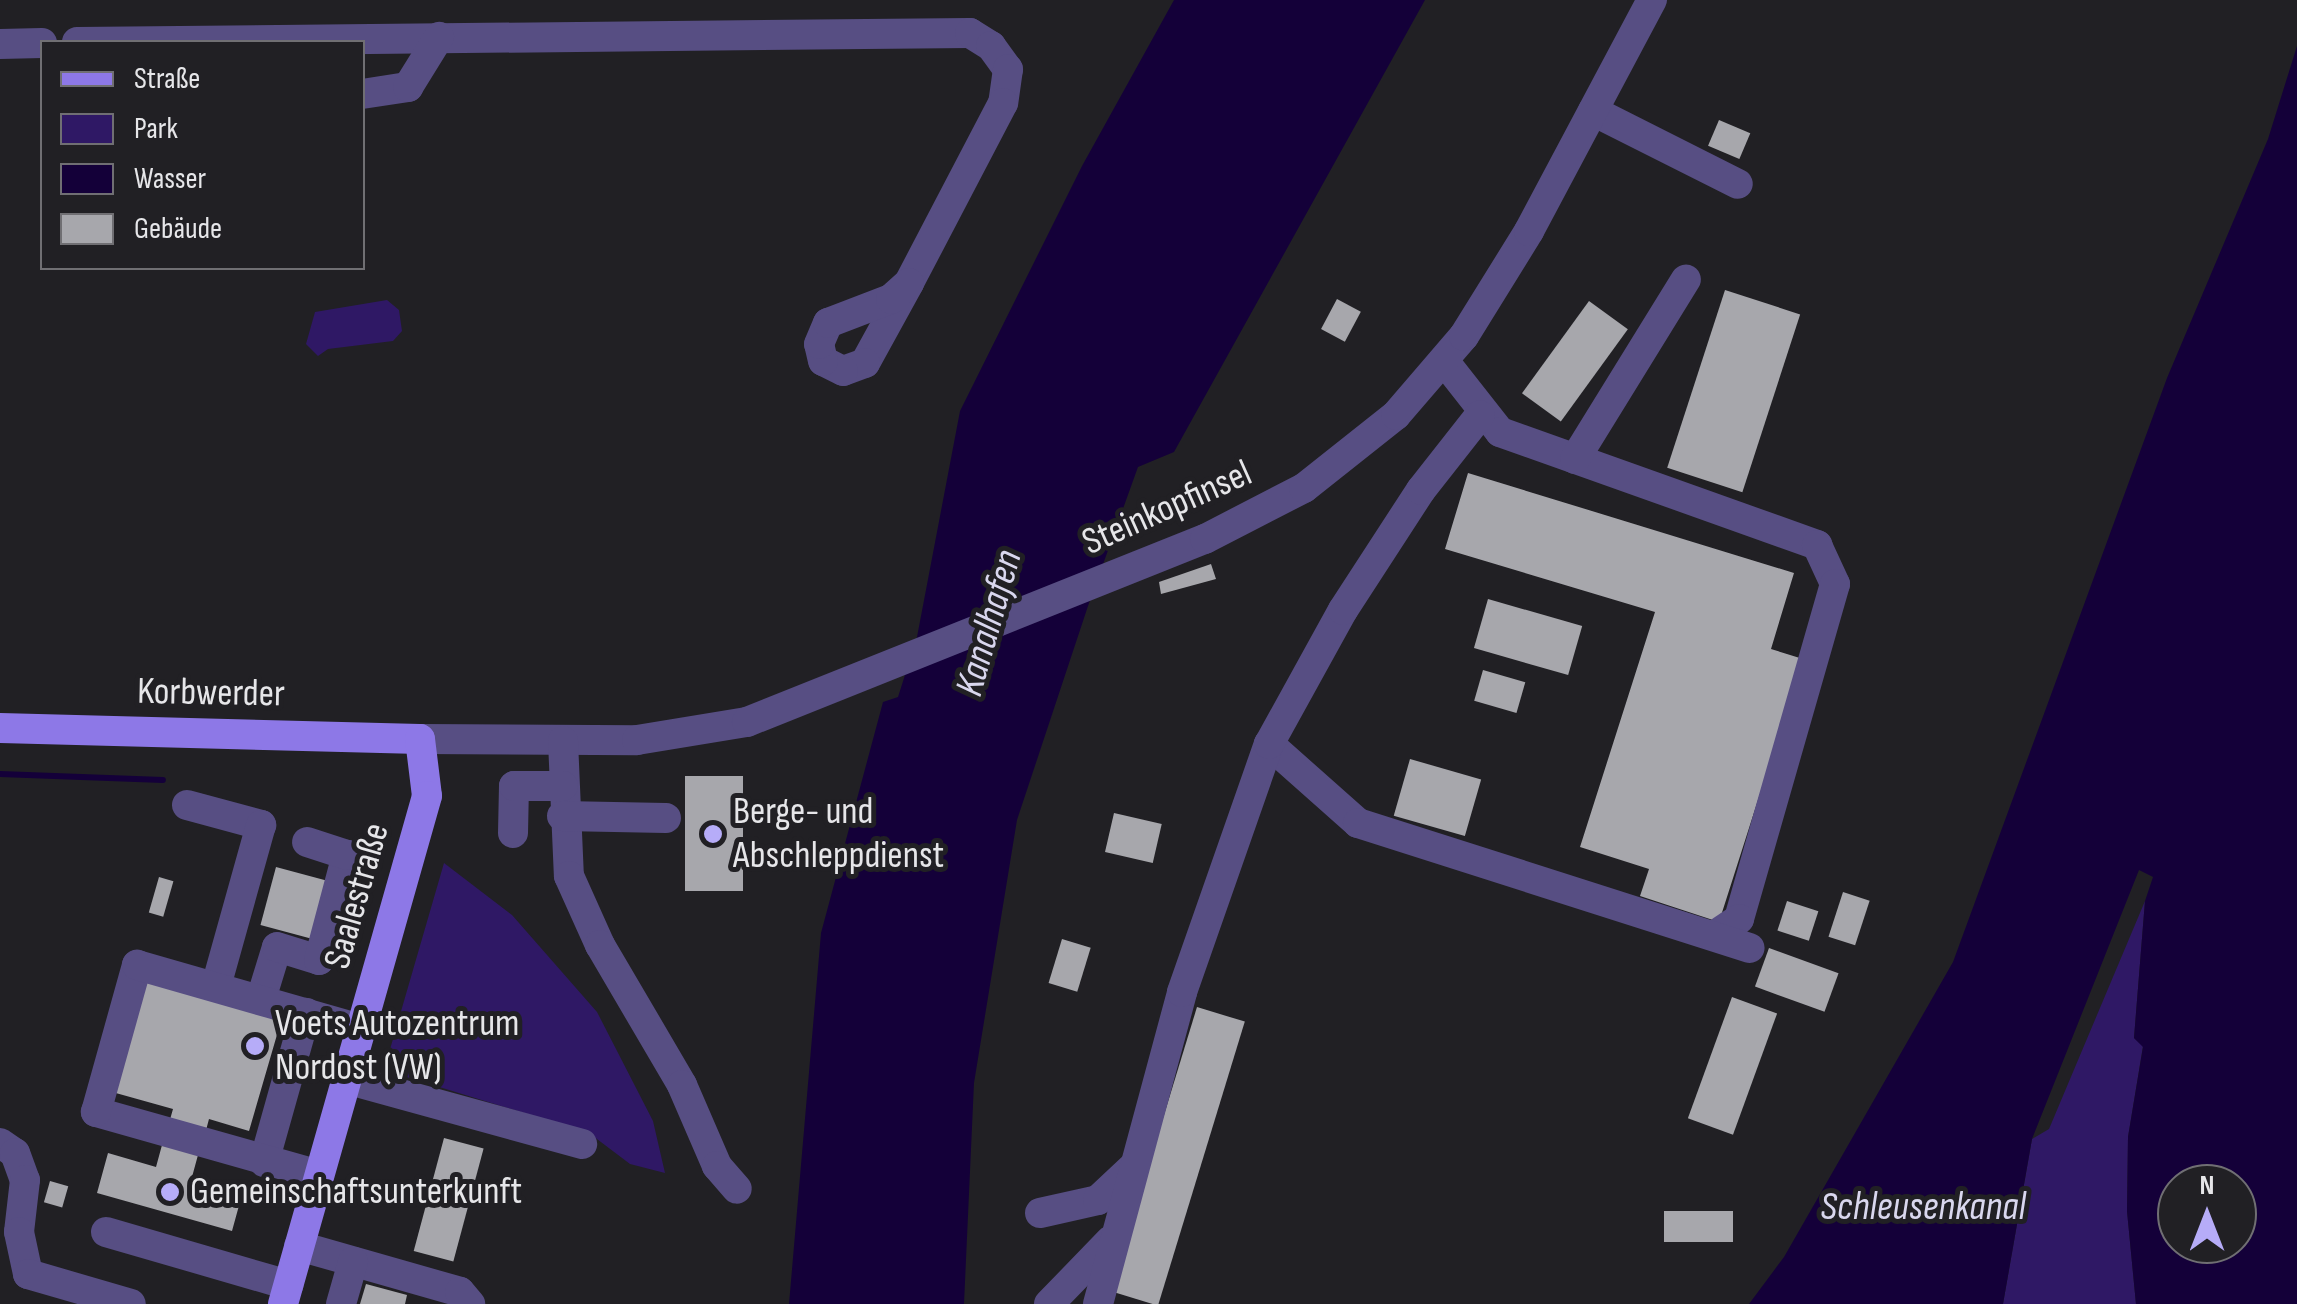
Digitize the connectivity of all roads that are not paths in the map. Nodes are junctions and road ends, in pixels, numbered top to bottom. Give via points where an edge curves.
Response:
1 (1652, 0) edge
2 (439, 37) junction
3 (222, 40) edge
4 (40, 43) edge
5 (0, 44) edge
6 (365, 93) edge
7 (1592, 112) junction
8 (1738, 184) dead end
9 (1686, 279) dead end
10 (908, 283) dead end
11 (1445, 362) junction
12 (1480, 415) junction
13 (1576, 459) junction
14 (0, 728) edge
15 (420, 739) junction
16 (563, 741) junction
17 (1269, 744) junction
18 (562, 801) junction
19 (188, 805) dead end
20 (666, 818) dead end
21 (513, 833) dead end
22 (307, 842) dead end
23 (1714, 936) junction
24 (1750, 948) dead end
25 (216, 986) junction
26 (261, 999) junction
27 (306, 1013) junction
28 (360, 1029) junction
29 (346, 1079) junction
30 (0, 1143) edge
31 (582, 1144) dead end
32 (264, 1162) junction
33 (1133, 1167) junction
34 (319, 1175) junction
35 (737, 1190) dead end
36 (1040, 1213) dead end
37 (106, 1232) dead end
38 (1110, 1240) junction
39 (299, 1246) junction
40 (353, 1262) junction
41 (422, 1293) edge
42 (285, 1295) edge
43 (131, 1304) edge
44 (341, 1304) edge
45 (470, 1304) edge
46 (1049, 1304) edge
47 (1098, 1304) edge

1 - 7 street, Steinkopfinsel
2 - 3 street
2 - 6 street via 408,86
2 - 10 street via 950,29 979,37 1008,68 1007,94
4 - 5 street
7 - 8 street
7 - 11 street, Steinkopfinsel via 1506,270
9 - 13 street
11 - 12 street via 1462,378
11 - 16 street, Steinkopfinsel via 1388,423 1304,488 1153,560 837,691 704,732
12 - 13 street via 1500,432
12 - 17 street via 1421,490 1343,610
13 - 23 street via 1817,545 1835,584 1739,919
14 - 15 main road, Korbwerder
15 - 16 street, Steinkopfinsel
15 - 28 main road, Saalestraße via 426,796
16 - 18 street
17 - 23 street via 1358,823
17 - 33 street via 1182,992
18 - 20 street
18 - 21 street via 514,786
18 - 35 street via 566,862 580,901 676,1072 717,1166
19 - 25 street via 261,825
22 - 26 street via 346,855 319,960 277,947
23 - 24 street
25 - 26 street
25 - 32 street via 137,965 96,1112
26 - 27 street
27 - 28 street
27 - 32 street
28 - 29 main road, Saalestraße
29 - 31 street
29 - 34 main road, Saalestraße
30 - 43 street via 15,1153 25,1180 19,1232 28,1274
32 - 34 street
33 - 36 street via 1098,1200
33 - 38 street
34 - 39 main road, Saalestraße
37 - 42 street
38 - 46 street
38 - 47 street
39 - 40 street
39 - 42 main road, Saalestraße
40 - 41 street
40 - 44 street
41 - 45 street via 460,1292

